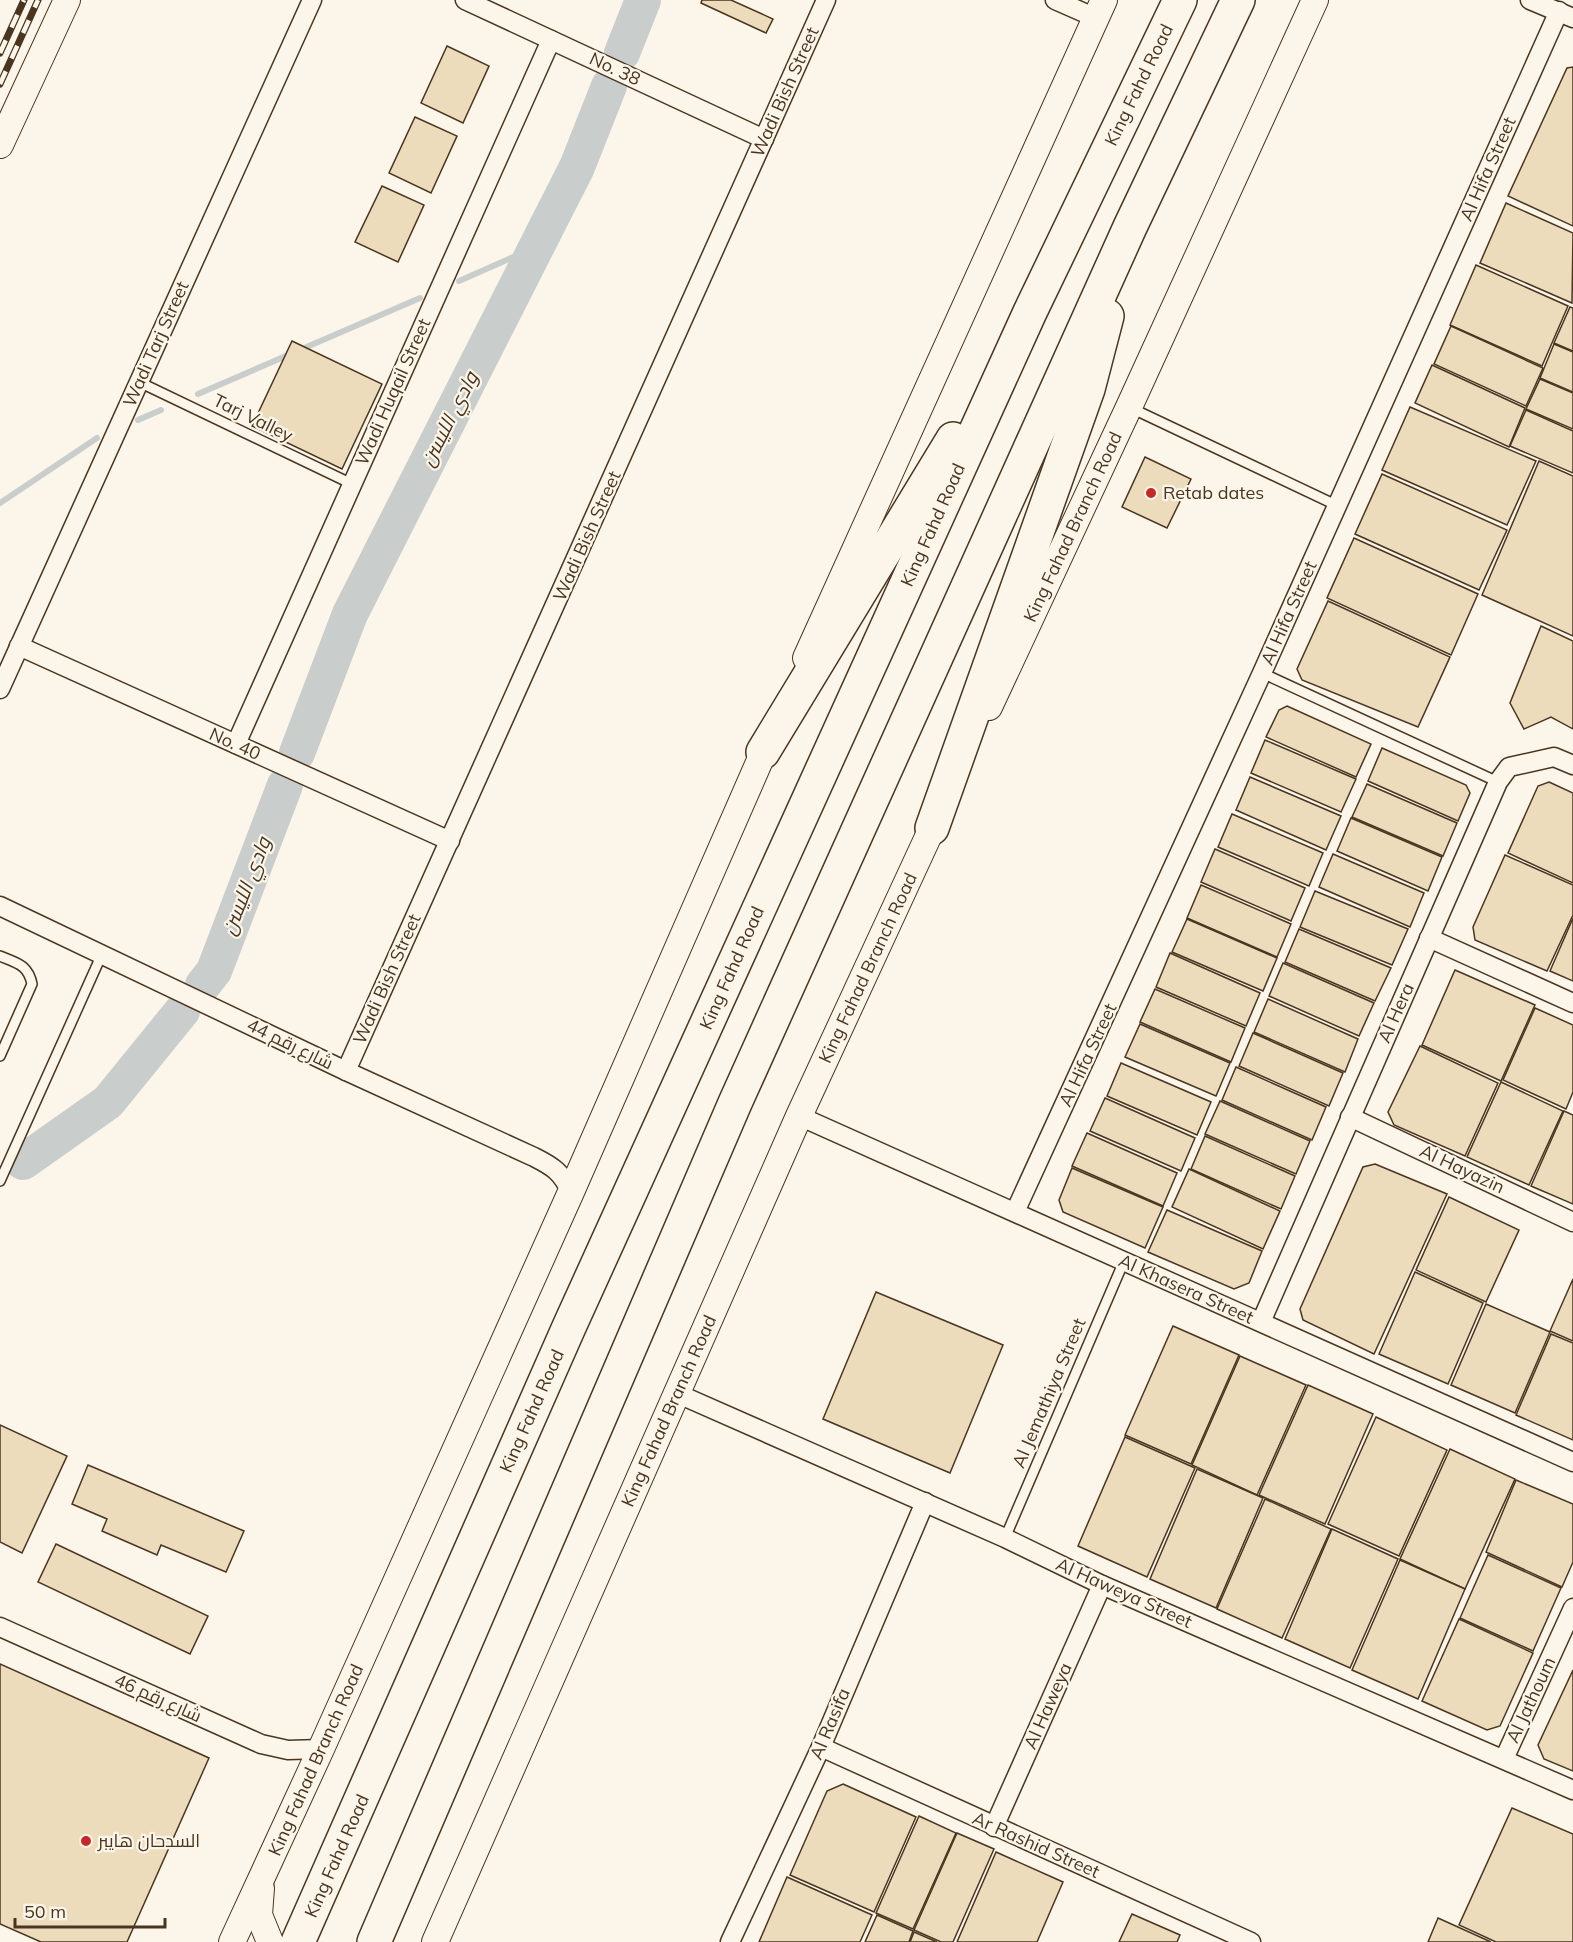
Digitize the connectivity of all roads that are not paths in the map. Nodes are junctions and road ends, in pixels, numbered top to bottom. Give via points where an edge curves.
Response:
1 (67, 0) edge
2 (312, 0) edge
3 (465, 0) edge
4 (826, 0) edge
5 (1055, 0) edge
6 (1180, 0) edge
7 (1238, 0) edge
8 (1315, 0) edge
9 (1530, 0) edge
10 (1100, 9) edge
11 (1566, 15) edge
12 (551, 40) junction
13 (764, 139) junction
14 (0, 145) edge
15 (1130, 227) junction
16 (1030, 312) junction
17 (139, 382) junction
18 (1129, 407) junction
19 (352, 484) junction
20 (1338, 506) junction
21 (19, 646) junction
22 (1262, 673) junction
23 (0, 689) edge
24 (236, 744) junction
25 (763, 752) junction
26 (1573, 765) edge
27 (1498, 782) junction
28 (932, 828) junction
29 (450, 841) junction
30 (0, 906) edge
31 (1429, 938) junction
32 (102, 954) junction
33 (0, 956) edge
34 (1573, 1003) edge
35 (0, 1056) edge
36 (346, 1071) junction
37 (800, 1116) junction
38 (1350, 1117) junction
39 (0, 1181) edge
40 (571, 1192) junction
41 (1016, 1212) junction
42 (1573, 1222) edge
43 (1124, 1261) junction
44 (1261, 1322) junction
45 (676, 1393) junction
46 (1573, 1462) edge
47 (925, 1502) junction
48 (1005, 1538) junction
49 (1102, 1585) junction
50 (1573, 1608) edge
51 (0, 1627) edge
52 (821, 1747) junction
53 (321, 1749) junction
54 (1504, 1759) junction
55 (1573, 1790) edge
56 (994, 1827) junction
57 (262, 1879) junction
58 (232, 1942) edge
59 (270, 1942) edge
60 (298, 1942) edge
61 (374, 1942) edge
62 (435, 1942) edge
63 (730, 1942) edge
64 (1251, 1942) edge

1 - 14 main road
2 - 17 street, Wadi Tarj Street
3 - 12 street, No. 38
4 - 13 street, Wadi Bish Street
5 - 10 street
6 - 16 highway, King Fahd Road
7 - 15 highway
8 - 18 main road, King Fahad Branch Road
9 - 11 street
10 - 25 main road, King Fahad Branch Road
11 - 20 street, Al Hifa Street
12 - 13 street, No. 38
12 - 19 street, Wadi Huqail Street
13 - 29 street, Wadi Bish Street
15 - 28 highway via 1088,389
15 - 61 highway via 735,1103
16 - 25 highway
16 - 60 highway, King Fahd Road via 569,1327
17 - 19 lane, Tarj Valley
17 - 21 street, Wadi Tarj Street
18 - 20 lane
18 - 28 main road, King Fahad Branch Road
19 - 24 street, Wadi Huqail Street
20 - 22 street, Al Hifa Street
21 - 23 street, Wadi Tarj Street
21 - 24 street, No. 40
22 - 27 lane
22 - 41 street, Al Hifa Street
24 - 29 street, No. 40
25 - 40 main road, King Fahad Branch Road
26 - 27 street, Al Hera via 1554,757 1509,767
27 - 31 street, Al Hera
28 - 37 main road, King Fahad Branch Road
29 - 36 street, Wadi Bish Street
30 - 32 street, شارع رقم 44
31 - 34 street
31 - 38 street, Al Hera
32 - 36 street, شارع رقم 44
32 - 39 lane
33 - 35 lane via 22,966 30,973 32,984
36 - 40 street, شارع رقم 44 via 552,1167 563,1176
37 - 41 street, Al Khasera Street
37 - 45 main road, King Fahad Branch Road
38 - 42 street, Al Hayazin
38 - 44 street, Al Hera
40 - 53 main road, King Fahad Branch Road
41 - 43 street, Al Khasera Street
43 - 44 street, Al Khasera Street
43 - 48 lane, Al Jemathiya Street
44 - 46 street, Al Khasera Street
45 - 47 street, Al Haweya Street
45 - 62 main road, King Fahad Branch Road
47 - 48 street, Al Haweya Street
47 - 52 street, Al Rasifa
48 - 49 street, Al Haweya Street
49 - 54 street, Al Haweya Street
49 - 56 street, Al Haweya
50 - 54 street, Al Jathoum
51 - 53 street, شارع رقم 46 via 261,1744 288,1750
52 - 56 street, Ar Rashid Street
52 - 63 street, Al Rasifa
53 - 57 main road, King Fahad Branch Road
54 - 55 street, Al Haweya Street
56 - 64 street, Ar Rashid Street
57 - 58 main road, King Fahad Branch Road
57 - 59 main road via 258,1915

